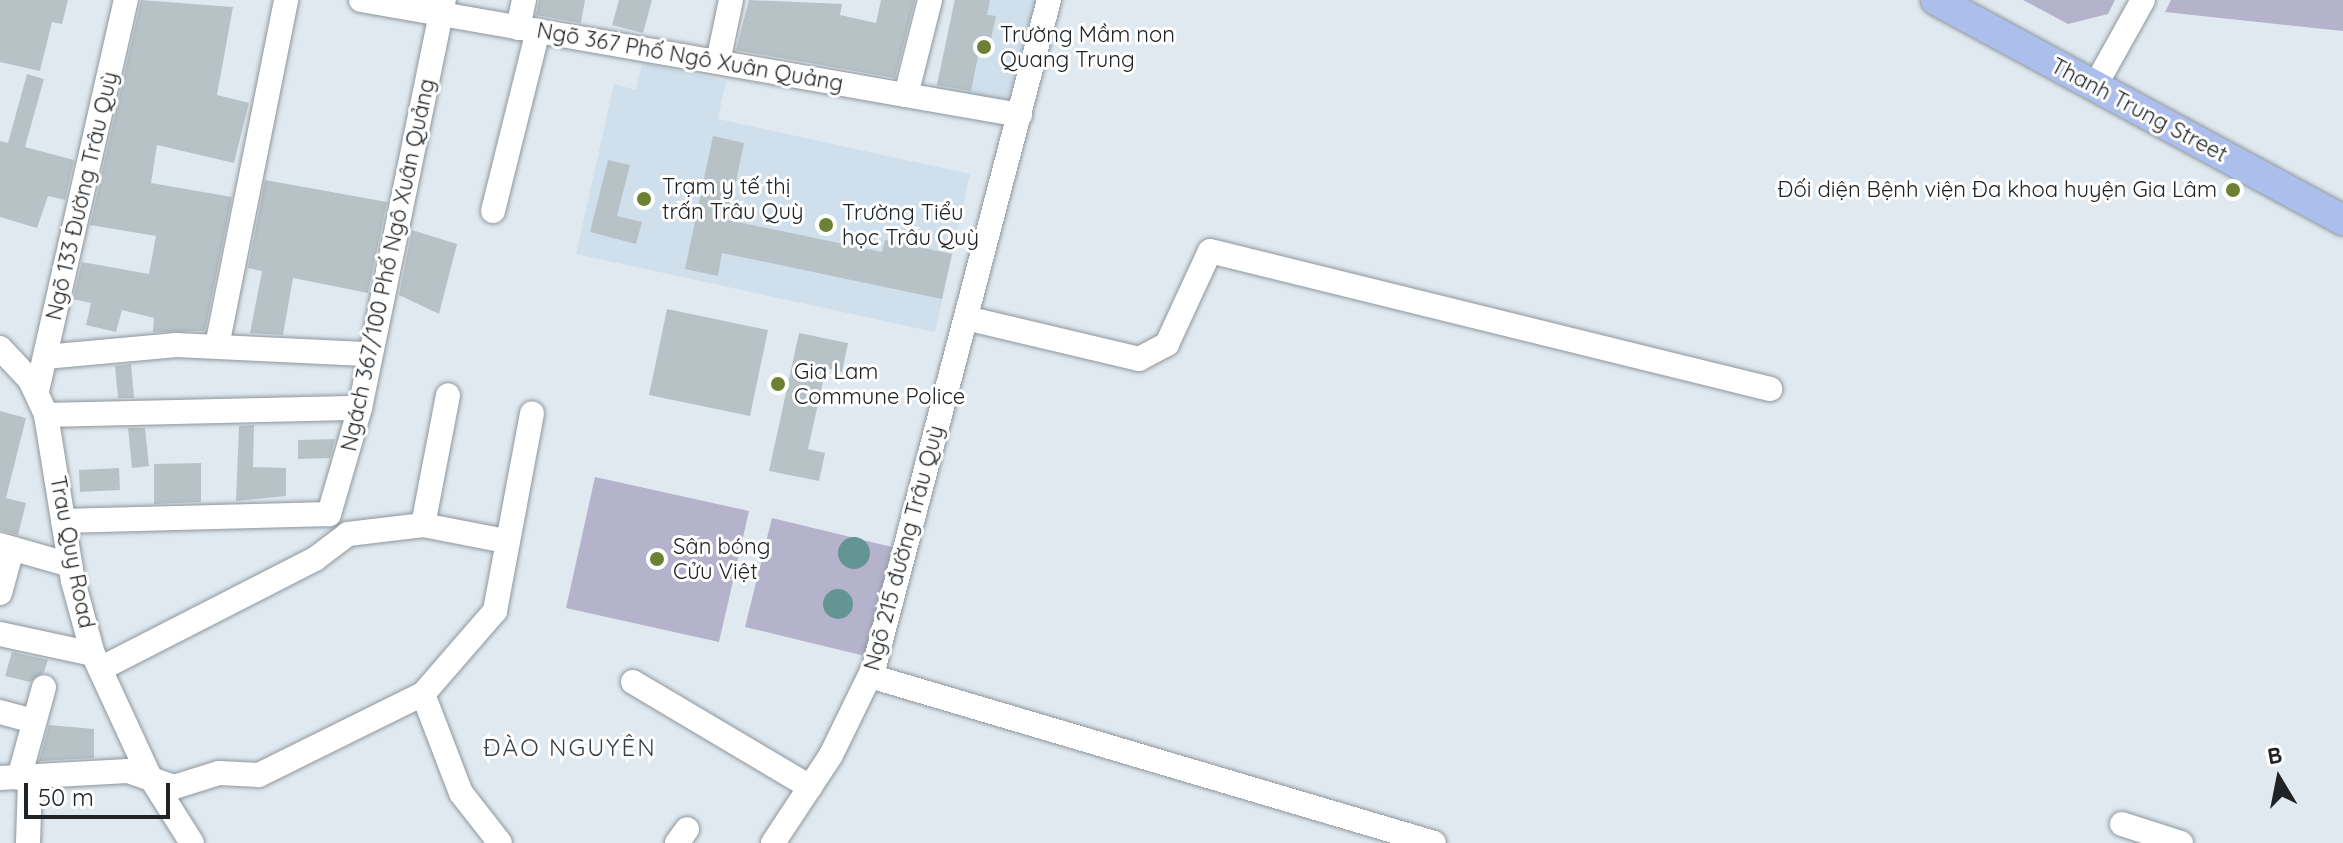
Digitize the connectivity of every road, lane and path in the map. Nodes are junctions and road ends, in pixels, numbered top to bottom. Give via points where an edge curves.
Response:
1 (126, 0) edge
2 (286, 0) edge
3 (361, 0) edge
4 (524, 0) edge
5 (731, 0) edge
6 (930, 0) edge
7 (1049, 0) edge
8 (1936, 0) edge
9 (2143, 0) edge
10 (442, 7) edge
11 (528, 29) junction
12 (718, 62) junction
13 (2095, 86) junction
14 (906, 95) junction
15 (1020, 115) junction
16 (493, 211) dead end
17 (2343, 220) edge
18 (966, 318) junction
19 (217, 346) junction
20 (0, 348) edge
21 (370, 354) junction
22 (45, 357) junction
23 (1770, 389) dead end
24 (37, 391) junction
25 (448, 395) dead end
26 (360, 408) junction
27 (532, 413) dead end
28 (46, 415) junction
29 (329, 514) junction
30 (63, 521) junction
31 (423, 525) junction
32 (348, 534) junction
33 (505, 541) junction
34 (6, 547) edge
35 (70, 565) junction
36 (0, 593) edge
37 (0, 634) edge
38 (96, 662) junction
39 (870, 676) junction
40 (633, 682) dead end
41 (44, 687) dead end
42 (423, 694) junction
43 (0, 712) edge
44 (34, 721) junction
45 (149, 775) junction
46 (16, 778) edge
47 (810, 787) junction
48 (2122, 824) dead end
49 (28, 843) edge
50 (192, 843) edge
51 (500, 843) edge
52 (773, 843) edge
53 (1434, 843) edge
54 (2181, 843) edge

1 - 22 street, Ngõ 133 Đường Trâu Quỳ
2 - 19 street
3 - 10 street, Ngõ 367 Phố Ngô Xuân Quảng
4 - 11 street
5 - 12 street
6 - 14 street
7 - 15 street, Ngõ 215 đường Trâu Quỳ
8 - 13 main road, Thanh Trung Street
9 - 13 street
10 - 11 street, Ngõ 367 Phố Ngô Xuân Quảng
10 - 21 street, Ngách 367/100 Phố Ngô Xuân Quảng
11 - 12 street, Ngõ 367 Phố Ngô Xuân Quảng
11 - 16 street
12 - 14 street, Ngõ 367 Phố Ngô Xuân Quảng
13 - 17 main road, Thanh Trung Street
14 - 15 street, Ngõ 367 Phố Ngô Xuân Quảng
15 - 18 street, Ngõ 215 đường Trâu Quỳ
18 - 23 street via 1139,359 1167,344 1210,251
18 - 39 street, Ngõ 215 đường Trâu Quỳ
19 - 21 street
19 - 22 street
20 - 24 street, Trau Quy Road
21 - 26 street, Ngách 367/100 Phố Ngô Xuân Quảng
22 - 24 street, Ngõ 133 Đường Trâu Quỳ
24 - 28 street, Trau Quy Road
25 - 31 street
26 - 28 street
26 - 29 street, Ngách 367/100 Phố Ngô Xuân Quảng
27 - 33 street
28 - 30 street, Trau Quy Road
29 - 30 street
29 - 32 street via 333,527
30 - 35 street, Trau Quy Road
31 - 32 street
31 - 33 street
32 - 38 street via 315,559
33 - 42 street via 495,611
34 - 35 street
34 - 36 street
35 - 38 street, Trau Quy Road
37 - 38 street
38 - 45 street, Trau Quy Road
39 - 47 street, Ngõ 215 đường Trâu Quỳ
39 - 53 street
40 - 47 street
41 - 44 street
42 - 45 street via 277,770 219,773 174,787
42 - 51 street via 461,793
43 - 44 street
44 - 46 street
45 - 46 street
45 - 50 street, Trau Quy Road
46 - 49 street
47 - 52 street, Ngõ 215 đường Trâu Quỳ
48 - 54 street

